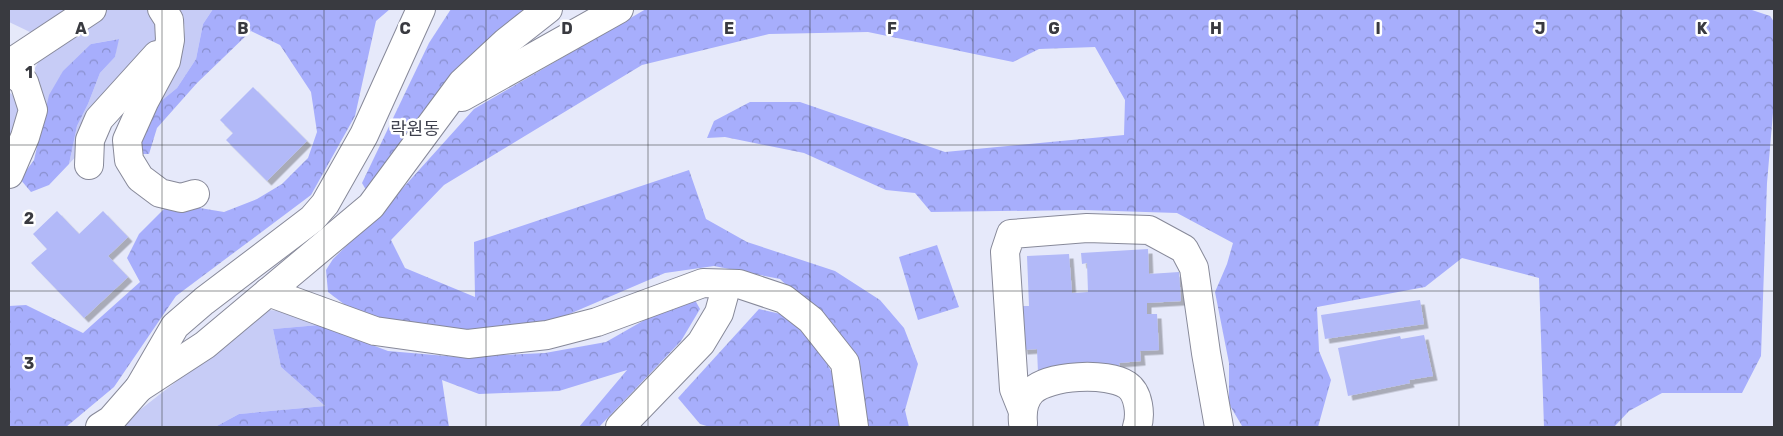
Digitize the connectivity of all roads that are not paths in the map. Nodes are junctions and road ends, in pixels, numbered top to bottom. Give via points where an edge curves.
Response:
1 (92, 9) edge
2 (162, 9) edge
3 (421, 9) edge
4 (548, 9) edge
5 (619, 9) edge
6 (170, 40) junction
7 (9, 64) edge
8 (9, 70) edge
9 (443, 108) junction
10 (89, 164) dead end
11 (9, 174) edge
12 (195, 194) dead end
13 (727, 284) junction
14 (268, 292) junction
15 (139, 388) junction
16 (1022, 418) edge
17 (100, 427) edge
18 (620, 427) edge
19 (854, 427) edge
20 (1137, 427) edge
21 (1219, 427) edge

1 - 7 street
2 - 6 street via 169,20
3 - 15 street via 364,135 325,204 312,219 175,326
4 - 9 street via 462,83
5 - 9 street
6 - 10 street via 99,119 90,140
6 - 12 street via 166,61 127,140 129,160 140,178 160,193 181,198
8 - 11 street via 24,82 33,110
9 - 14 street via 371,206
13 - 14 street via 703,283 597,322 547,335 468,344 376,332
13 - 18 street via 719,313 701,343
13 - 19 street via 739,284 784,299 811,320 845,363
14 - 15 street via 205,345
15 - 17 street via 111,420
16 - 20 street via 1031,392 1052,381 1075,377 1109,379 1128,385 1137,399 1140,419
16 - 21 street via 1014,389 1005,252 1011,234 1086,228 1149,230 1184,250 1194,268

